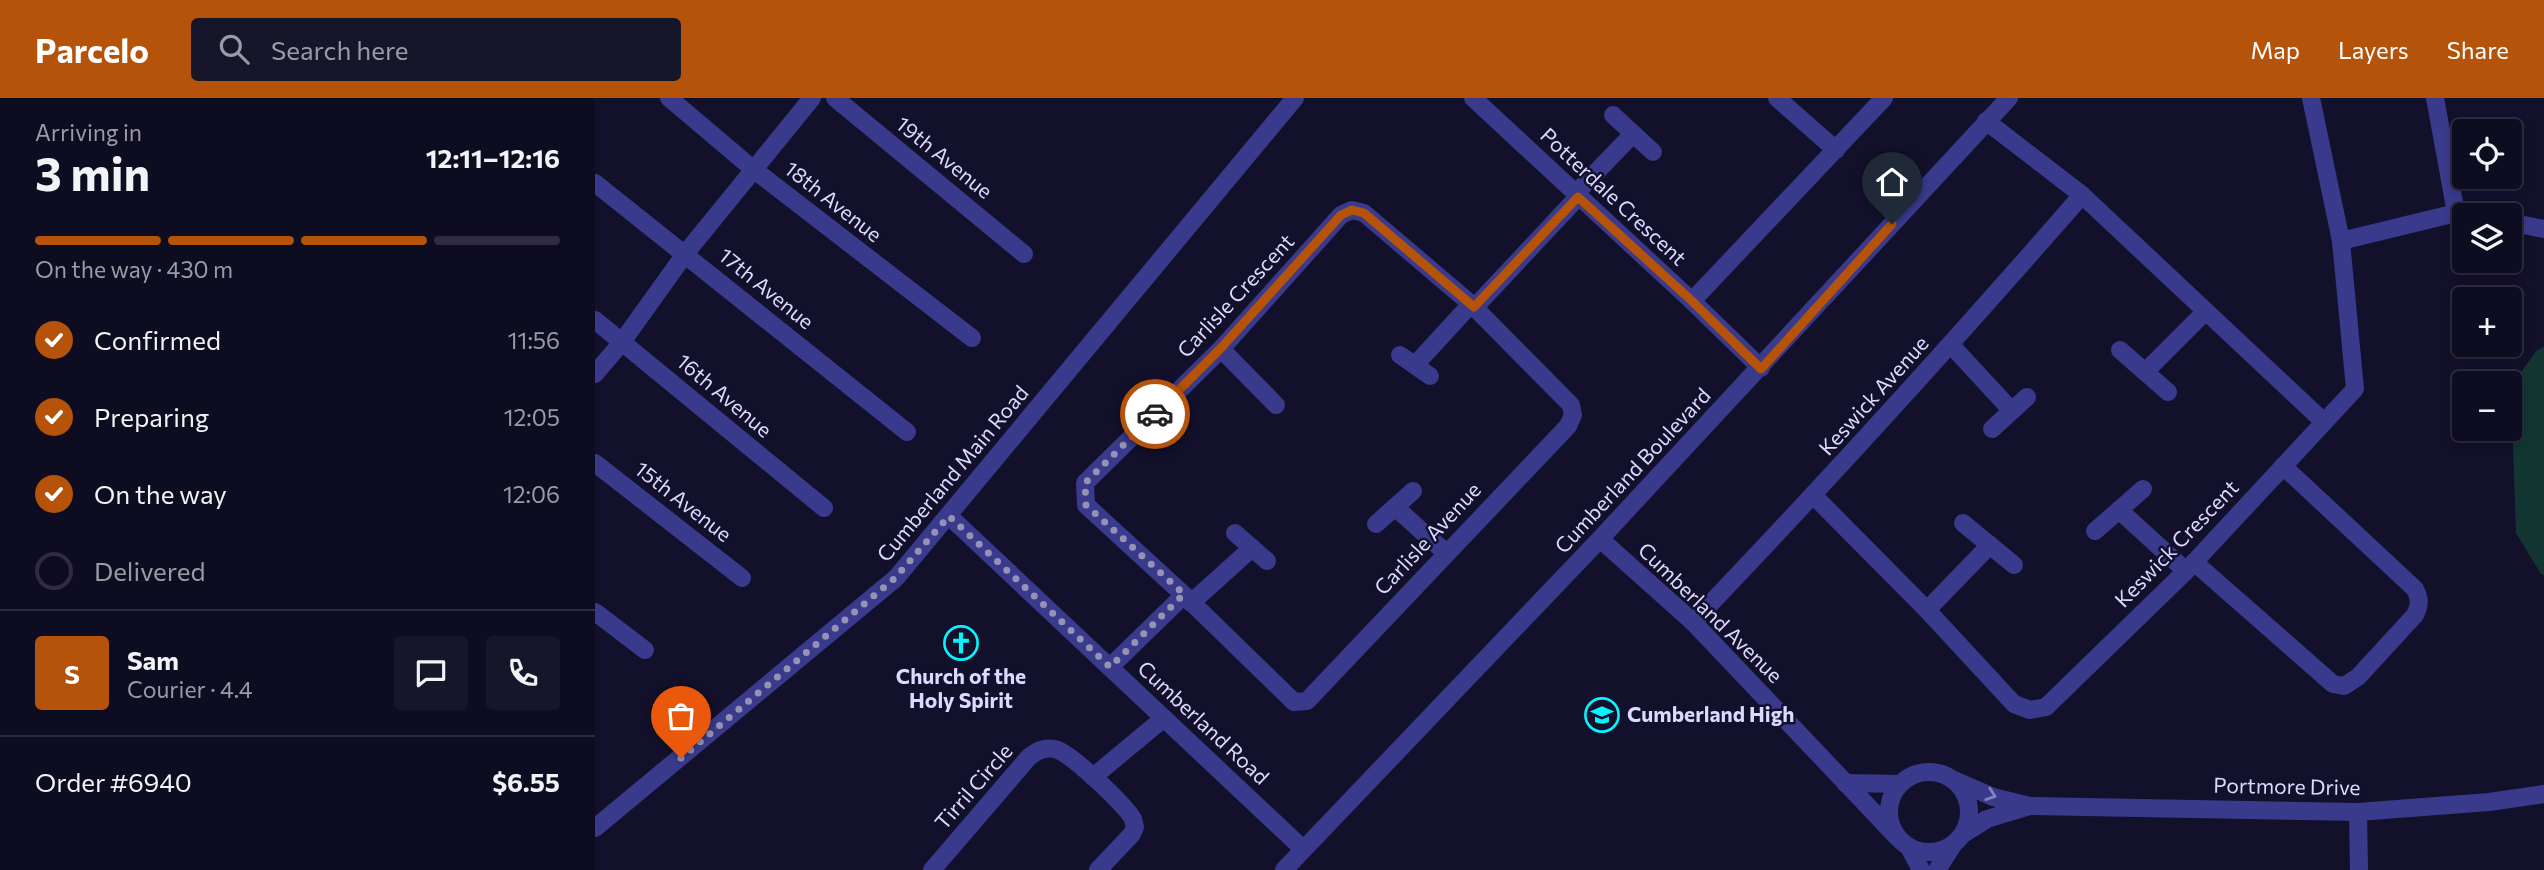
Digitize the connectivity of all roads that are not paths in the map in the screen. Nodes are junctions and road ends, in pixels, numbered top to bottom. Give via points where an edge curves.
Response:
1 (669, 98) edge
2 (811, 98) edge
3 (835, 98) edge
4 (1295, 98) edge
5 (1473, 98) edge
6 (1777, 98) edge
7 (1884, 98) edge
8 (2009, 98) edge
9 (2311, 98) edge
10 (2435, 98) edge
11 (1613, 115) dead end
12 (1986, 121) junction
13 (1633, 134) junction
14 (1836, 150) junction
15 (1653, 152) dead end
16 (753, 169) junction
17 (595, 183) edge
18 (2082, 195) junction
19 (1577, 196) junction
20 (2460, 203) edge
21 (2452, 216) edge
22 (2522, 225) edge
23 (2544, 229) edge
24 (2341, 241) junction
25 (685, 254) junction
26 (1024, 254) dead end
27 (1692, 301) junction
28 (1473, 306) junction
29 (2205, 312) junction
30 (595, 320) edge
31 (972, 338) dead end
32 (622, 341) junction
33 (1951, 345) junction
34 (1220, 349) junction
35 (2120, 350) dead end
36 (1415, 365) dead end
37 (1761, 369) junction
38 (2145, 372) junction
39 (595, 374) edge
40 (2168, 392) dead end
41 (2027, 397) dead end
42 (1277, 405) dead end
43 (1571, 405) joint
44 (2013, 411) junction
45 (2324, 422) junction
46 (1992, 429) dead end
47 (907, 432) dead end
48 (595, 463) edge
49 (2283, 466) junction
50 (2143, 489) dead end
51 (1413, 491) dead end
52 (1814, 496) junction
53 (1395, 507) junction
54 (824, 509) dead end
55 (2119, 510) junction
56 (949, 516) junction
57 (1963, 523) dead end
58 (1376, 524) dead end
59 (2095, 531) dead end
60 (1235, 533) dead end
61 (1600, 540) junction
62 (1990, 545) junction
63 (1252, 548) junction
64 (1446, 553) junction
65 (1267, 561) dead end
66 (2014, 565) dead end
67 (2190, 566) junction
68 (743, 578) dead end
69 (1187, 598) junction
70 (1927, 610) junction
71 (595, 612) edge
72 (1693, 622) junction
73 (645, 650) dead end
74 (1110, 667) junction
75 (1307, 701) joint
76 (1164, 718) junction
77 (1093, 777) junction
78 (1954, 780) junction
79 (1845, 783) junction
80 (1900, 784) junction
81 (2544, 794) edge
82 (2029, 806) junction
83 (2358, 812) junction
84 (595, 828) edge
85 (1958, 839) junction
86 (1904, 842) junction
87 (1303, 849) junction
88 (932, 870) edge
89 (1098, 870) edge
90 (1284, 870) edge
91 (1921, 870) edge
92 (1937, 870) edge
93 (2359, 870) edge

1 - 16 street, 18th Avenue
2 - 16 street
3 - 26 street, 19th Avenue
4 - 56 street, Cumberland Main Road
5 - 19 street, Potterdale Crescent
6 - 14 street
7 - 14 street
8 - 12 street, Cumberland Boulevard
9 - 24 street, Keswick Crescent
10 - 20 street
11 - 13 street
12 - 18 street
12 - 37 street, Cumberland Boulevard
13 - 15 street
13 - 19 street
14 - 27 street
16 - 25 street
16 - 31 street, 18th Avenue
17 - 25 street, 17th Avenue
18 - 29 street
18 - 33 street, Keswick Avenue
19 - 27 street, Potterdale Crescent
19 - 28 street
21 - 24 street
22 - 23 street
24 - 45 street, Keswick Crescent via 2355,389
25 - 32 street
25 - 47 street, 17th Avenue
27 - 37 street, Potterdale Crescent
28 - 34 street, Carlisle Crescent via 1364,213 1352,210 1341,215
28 - 36 street
28 - 43 street, Carlisle Crescent
29 - 38 street
29 - 45 street
30 - 32 street, 16th Avenue
32 - 39 street
32 - 54 street, 16th Avenue
33 - 44 street
33 - 52 street, Keswick Avenue
34 - 42 street
34 - 69 street, Carlisle Crescent via 1085,483 1086,505
35 - 38 street
37 - 61 street, Cumberland Boulevard
38 - 40 street
41 - 44 street
43 - 64 street, Carlisle Avenue via 1568,426
44 - 46 street
45 - 49 street, Keswick Crescent
48 - 68 street, 15th Avenue
49 - 67 street, Keswick Crescent
49 - 67 street via 2415,589 2419,598 2415,615 2358,677 2344,686 2333,684
50 - 55 street
51 - 53 street
52 - 70 street, Keswick Crescent
52 - 72 street, Keswick Avenue
53 - 58 street
53 - 64 street
55 - 59 street
55 - 67 street
56 - 74 street, Cumberland Road
56 - 84 street, Cumberland Main Road via 895,578
57 - 62 street
60 - 63 street
61 - 72 street, Cumberland Avenue
61 - 87 street, Cumberland Boulevard
62 - 66 street
62 - 70 street
63 - 65 street
63 - 69 street
64 - 75 street, Carlisle Avenue
67 - 70 street, Keswick Crescent via 2046,707 2029,710 2014,704
69 - 74 street
69 - 75 street, Carlisle Crescent via 1294,702
71 - 73 street
72 - 79 street, Cumberland Avenue
74 - 76 street, Cumberland Road
76 - 77 street
76 - 87 street, Cumberland Road
77 - 88 street, Tirril Circle via 1062,752 1037,751
77 - 89 street, Tirril Circle via 1130,814 1135,827
78 - 80 street via 1926,772
78 -> 82 street, Portmore Drive
78 - 85 street via 1969,805 1969,820
79 - 80 street
79 - 86 street, Cumberland Avenue
80 - 86 street via 1889,811 1891,825
81 - 83 street, Portmore Drive
82 - 83 street, Portmore Drive
82 - 85 street, Portmore Drive via 1987,819
83 - 93 street
85 - 86 street via 1939,851 1924,852
85 - 92 street
86 - 91 street, Cumberland Avenue
87 - 90 street, Cumberland Boulevard

